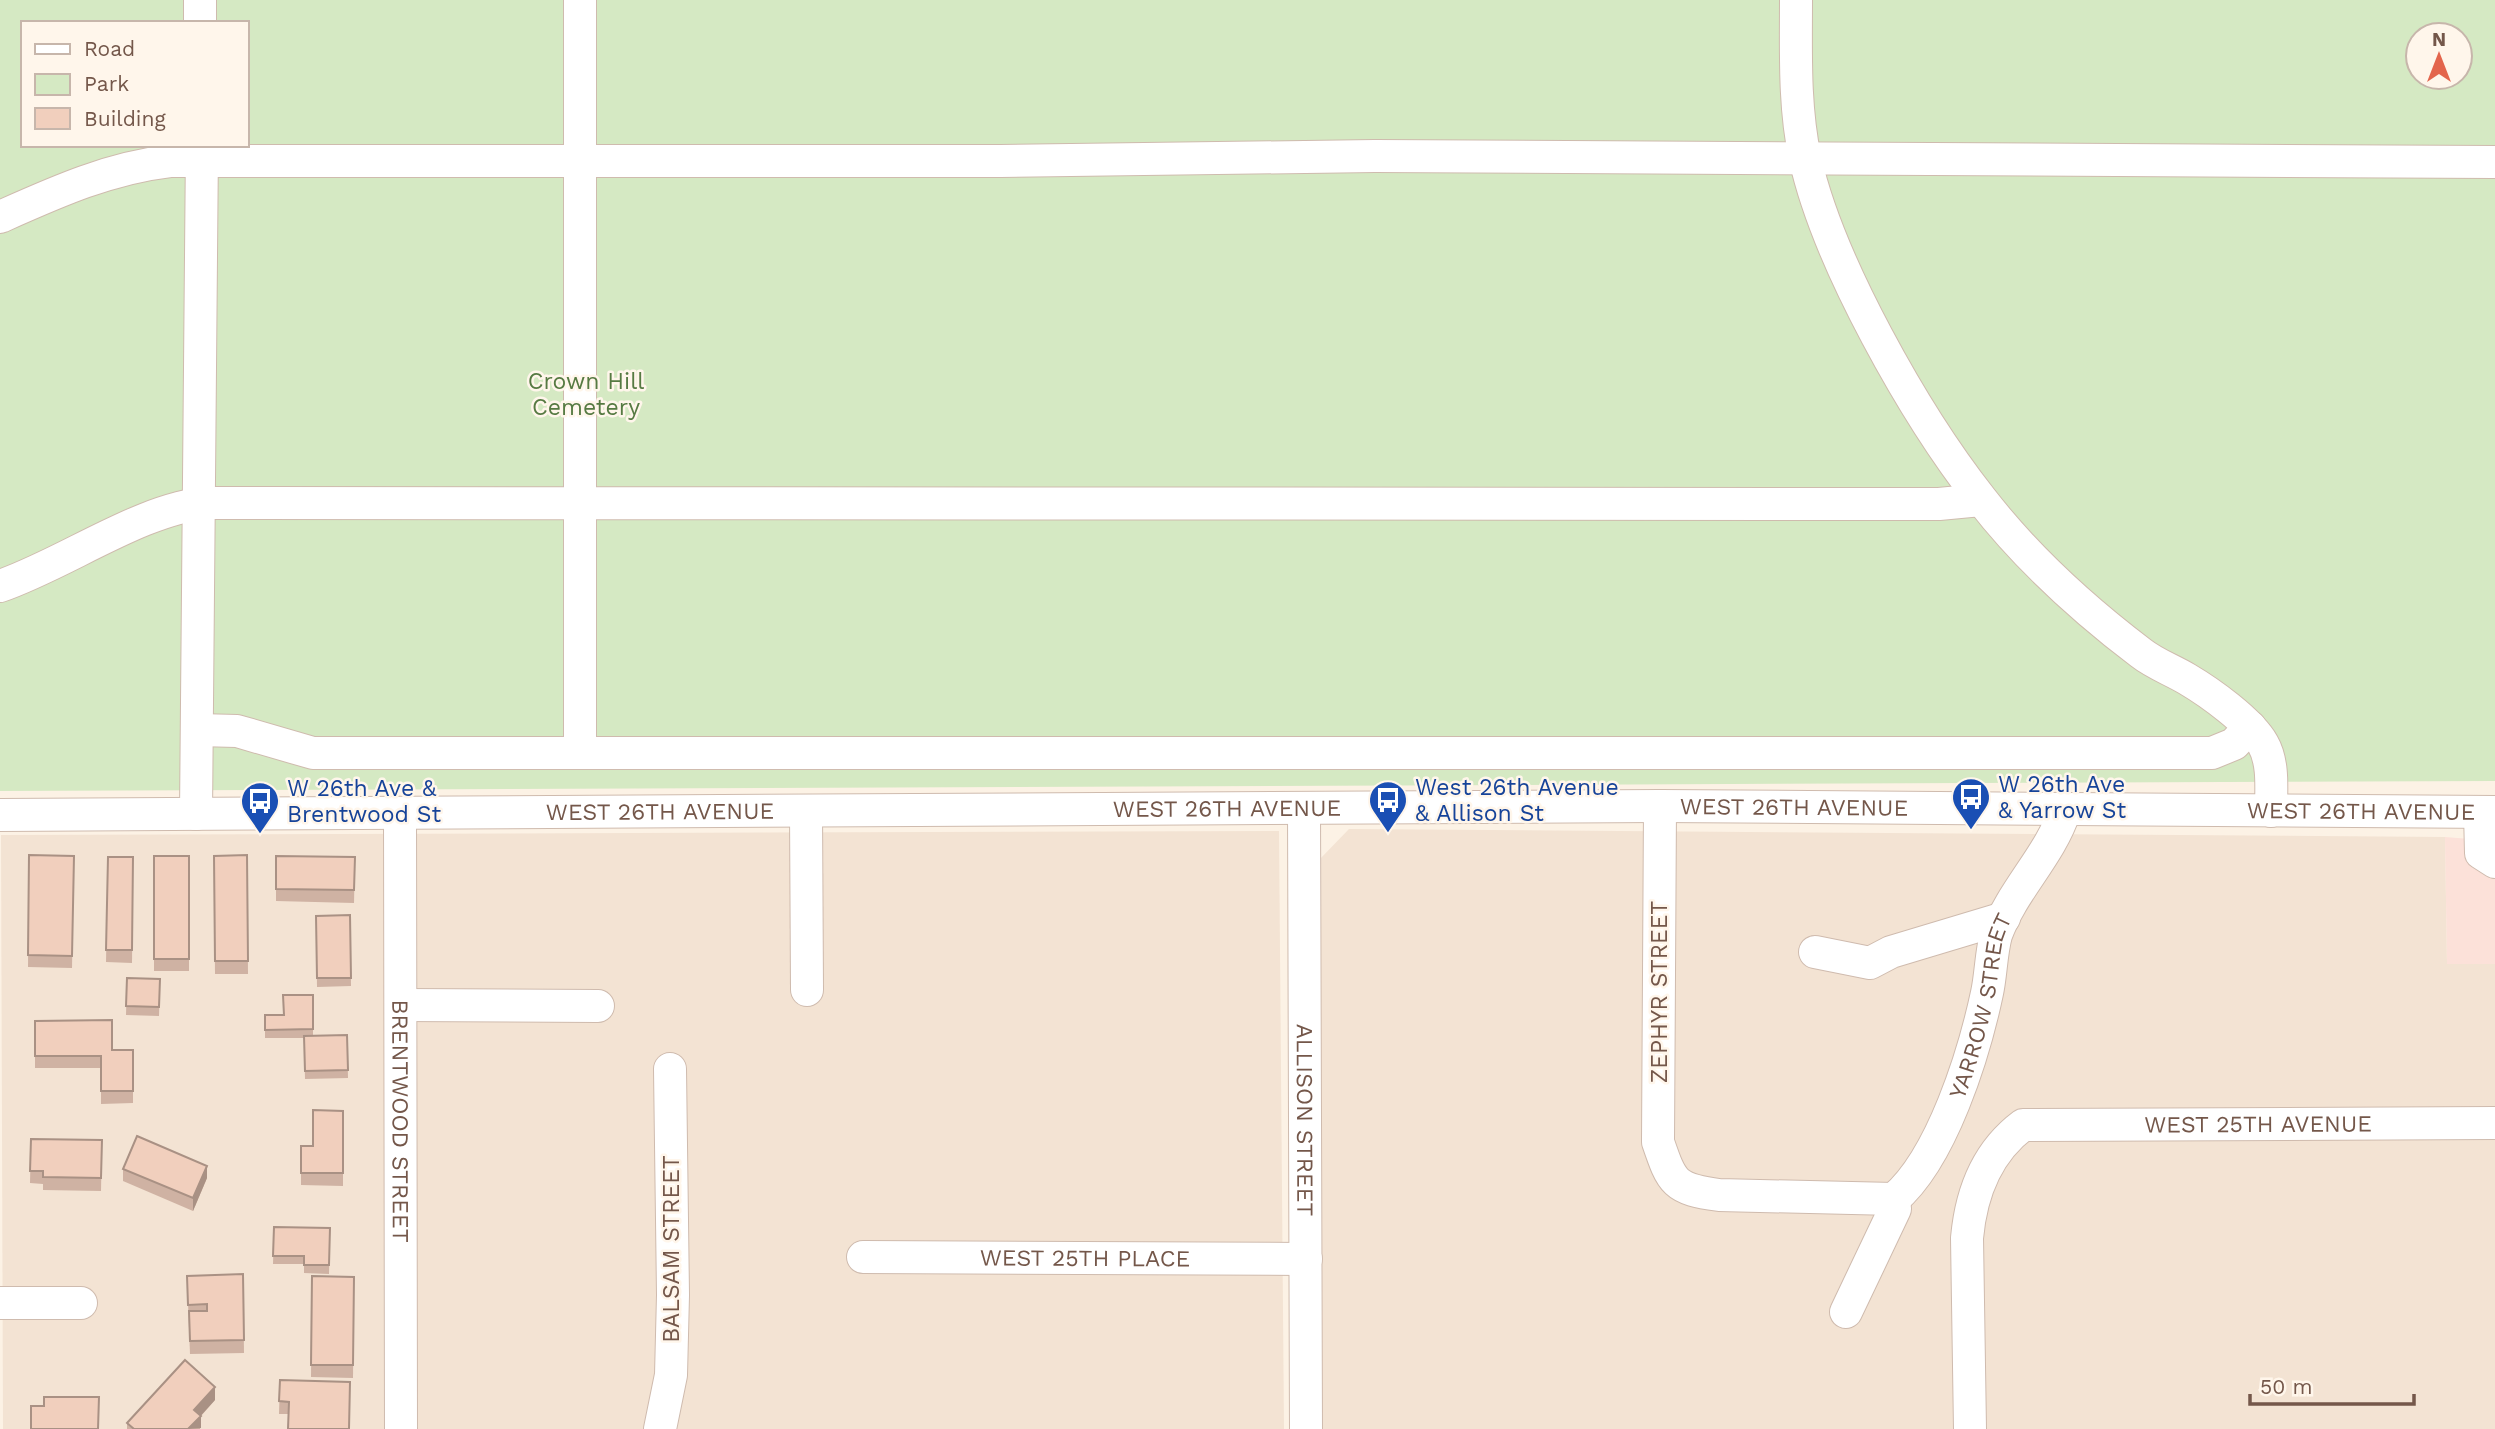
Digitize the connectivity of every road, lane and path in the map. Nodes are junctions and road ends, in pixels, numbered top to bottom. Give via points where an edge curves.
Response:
1 (200, 0) edge
2 (580, 0) edge
3 (1796, 0) edge
4 (200, 21) edge
5 (202, 153) edge
6 (1805, 158) junction
7 (579, 160) junction
8 (2495, 162) edge
9 (0, 217) edge
10 (1981, 500) junction
11 (579, 501) junction
12 (197, 503) junction
13 (0, 586) edge
14 (2250, 727) junction
15 (198, 730) junction
16 (580, 753) junction
17 (1660, 806) junction
18 (1304, 808) junction
19 (2065, 810) junction
20 (806, 811) junction
21 (2271, 811) junction
22 (2487, 812) edge
23 (400, 813) junction
24 (196, 814) junction
25 (0, 815) edge
26 (2495, 862) edge
27 (2004, 918) junction
28 (1815, 952) dead end
29 (807, 990) dead end
30 (401, 1004) junction
31 (598, 1006) dead end
32 (670, 1069) dead end
33 (2495, 1123) edge
34 (1894, 1199) junction
35 (863, 1257) dead end
36 (1306, 1259) junction
37 (0, 1303) edge
38 (81, 1303) dead end
39 (1846, 1312) dead end
40 (401, 1429) edge
41 (660, 1429) edge
42 (1306, 1429) edge
43 (1970, 1429) edge

1 - 4 street
2 - 7 street
3 - 6 street via 1797,110
5 - 7 street
5 - 9 street via 133,165 64,188
5 - 12 street
6 - 7 street
6 - 8 street
6 - 10 street via 1834,243 1887,352
7 - 11 street
10 - 11 street via 1939,504
10 - 14 street via 2062,587 2133,647 2188,679
11 - 12 street
11 - 16 street
12 - 13 street via 144,521
12 - 15 street
14 - 16 street via 2234,744 2212,752
14 - 21 street via 2268,758
15 - 16 street via 237,731 313,753
15 - 24 street
17 - 18 street, WEST 26TH AVENUE
17 - 19 street, WEST 26TH AVENUE
17 - 34 street, ZEPHYR STREET via 1658,1142 1670,1177 1691,1191 1719,1195
18 - 20 street, WEST 26TH AVENUE
18 - 36 street, ALLISON STREET
19 - 21 street, WEST 26TH AVENUE
19 - 27 street, YARROW STREET via 2056,837
20 - 23 street, WEST 26TH AVENUE
20 - 29 street
21 - 22 street, WEST 26TH AVENUE
22 - 26 street via 2481,853
23 - 24 street, WEST 26TH AVENUE
23 - 30 street, BRENTWOOD STREET
24 - 25 street, WEST 26TH AVENUE
27 - 28 street via 1891,952 1870,963
27 - 34 street, YARROW STREET via 1957,1094 1921,1171
30 - 31 street
30 - 40 street, BRENTWOOD STREET
32 - 41 street, BALSAM STREET via 672,1336
33 - 43 street, WEST 25TH AVENUE via 2023,1125 1998,1149 1976,1188 1970,1211
34 - 39 street via 1895,1209
35 - 36 street, WEST 25TH PLACE
36 - 42 street, ALLISON STREET
37 - 38 street

